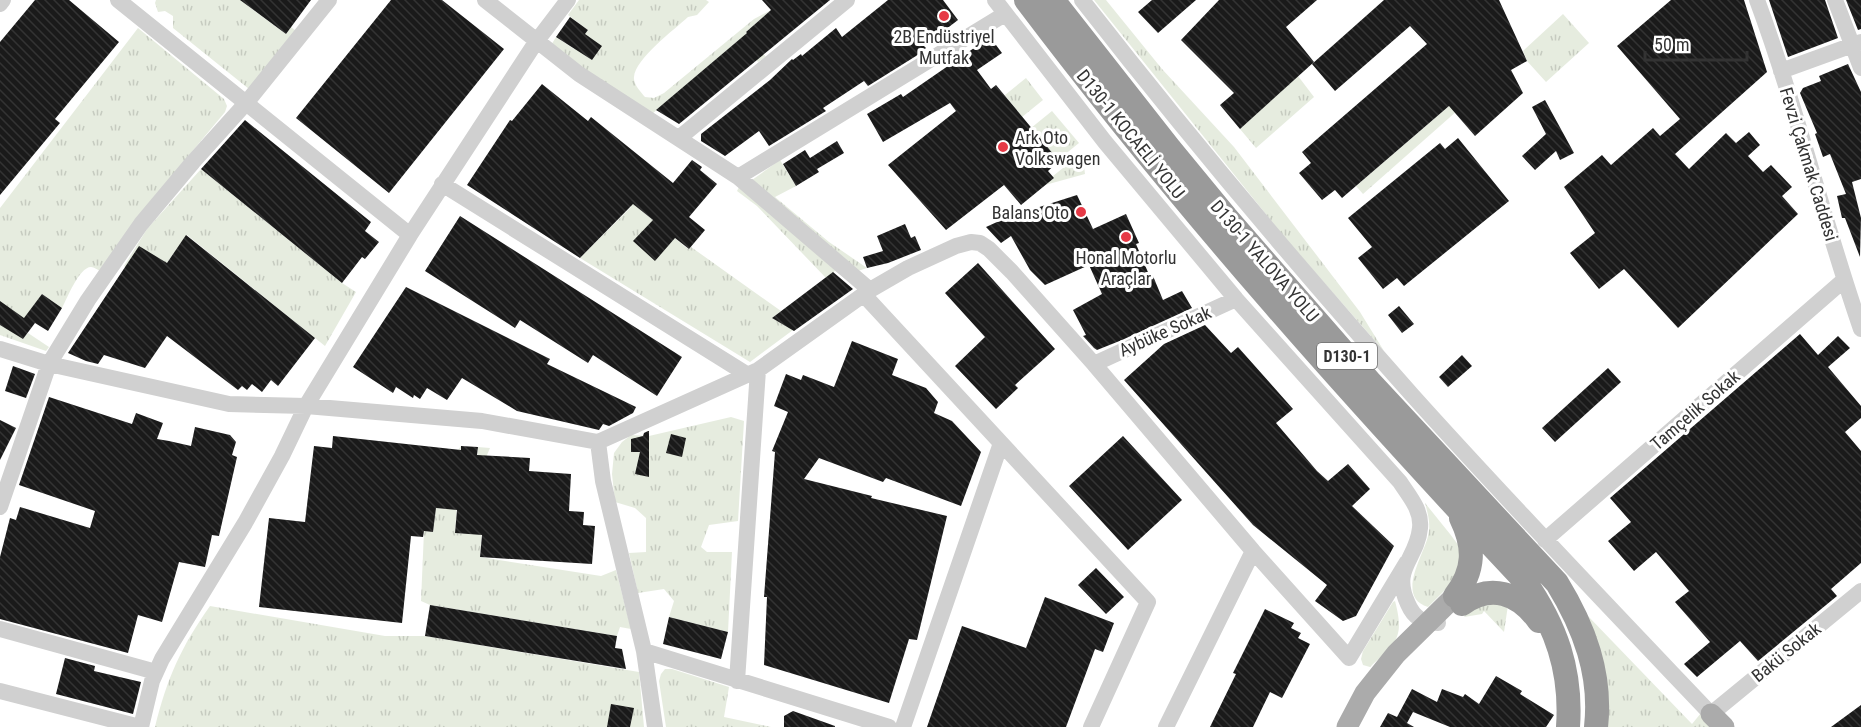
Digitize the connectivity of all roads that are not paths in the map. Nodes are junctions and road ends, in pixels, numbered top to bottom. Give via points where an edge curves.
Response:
1 (3, 0) edge
2 (118, 0) edge
3 (329, 0) edge
4 (485, 0) edge
5 (568, 0) edge
6 (847, 0) edge
7 (995, 0) edge
8 (1026, 0) edge
9 (1053, 0) edge
10 (1082, 0) edge
11 (1757, 0) edge
12 (1835, 0) edge
13 (0, 4) edge
14 (1005, 14) junction
15 (536, 42) junction
16 (1856, 43) edge
17 (1861, 68) edge
18 (1781, 71) junction
19 (247, 102) junction
20 (679, 138) junction
21 (738, 177) junction
22 (442, 184) junction
23 (410, 235) junction
24 (1844, 280) junction
25 (867, 293) junction
26 (1236, 299) junction
27 (1861, 329) edge
28 (0, 349) edge
29 (49, 364) junction
30 (1094, 364) junction
31 (753, 372) junction
32 (306, 406) junction
33 (598, 442) junction
34 (1001, 443) junction
35 (0, 507) edge
36 (1456, 508) junction
37 (1545, 540) junction
38 (1253, 551) junction
39 (1407, 562) junction
40 (1861, 591) edge
41 (1459, 600) junction
42 (1435, 623) junction
43 (0, 629) edge
44 (644, 651) junction
45 (1564, 662) junction
46 (156, 672) junction
47 (737, 681) junction
48 (0, 691) edge
49 (1719, 723) edge
50 (141, 727) edge
51 (655, 727) edge
52 (889, 727) edge
53 (903, 727) edge
54 (1091, 727) edge
55 (1167, 727) edge
56 (1347, 727) edge
57 (1358, 727) edge
58 (1568, 727) edge
59 (1596, 727) edge

1 - 13 street
2 - 19 street
3 - 19 street
4 - 15 street
5 - 15 street
6 - 20 street
7 - 14 street
8 - 36 highway, D130-1 KOCAELİ YOLU / D130-1 via 1208,229
9 - 59 highway, D130-1 YALOVA YOLU / D130-1 via 1234,225 1369,381 1557,583 1582,630 1594,668
10 - 37 street via 1282,247
11 - 18 street, Fevzi Çakmak Caddesi
12 - 16 street
14 - 21 street
14 - 26 street
15 - 20 street
15 - 22 street
16 - 17 street
16 - 18 street
18 - 24 street, Fevzi Çakmak Caddesi
19 - 23 street
19 - 29 street via 141,224
20 - 21 street
21 - 25 street
22 - 23 street
22 - 31 street
23 - 32 street
24 - 27 street, Fevzi Çakmak Caddesi
24 - 37 street, Tamçelik Sokak
25 - 30 street via 956,246 980,243 1012,272
25 - 31 street
25 - 34 street
26 - 30 street, Aybüke Sokak
26 - 39 street via 1400,482 1419,516 1420,529
28 - 29 street
29 - 32 street via 219,402
29 - 35 street
30 - 38 street
31 - 33 street
31 - 47 street
32 - 33 street via 482,421
32 - 46 street via 245,524
33 - 44 street via 603,481
34 - 53 street
34 - 54 street via 1148,602
36 - 41 highway via 1472,551
36 - 45 highway, D130-1 via 1528,586 1550,622
37 - 49 street
38 - 39 street via 1349,658
38 - 55 street
39 - 42 street via 1401,584 1412,613
40 - 49 street, Bakü Sokak
41 - 42 main road
41 - 45 highway via 1505,593 1515,598 1536,617
42 - 56 main road via 1396,654 1365,693
42 - 57 main road via 1375,696
43 - 46 street
44 - 47 street
44 - 51 street
45 - 58 highway, D130-1
46 - 50 street
47 - 52 street
48 - 50 street

